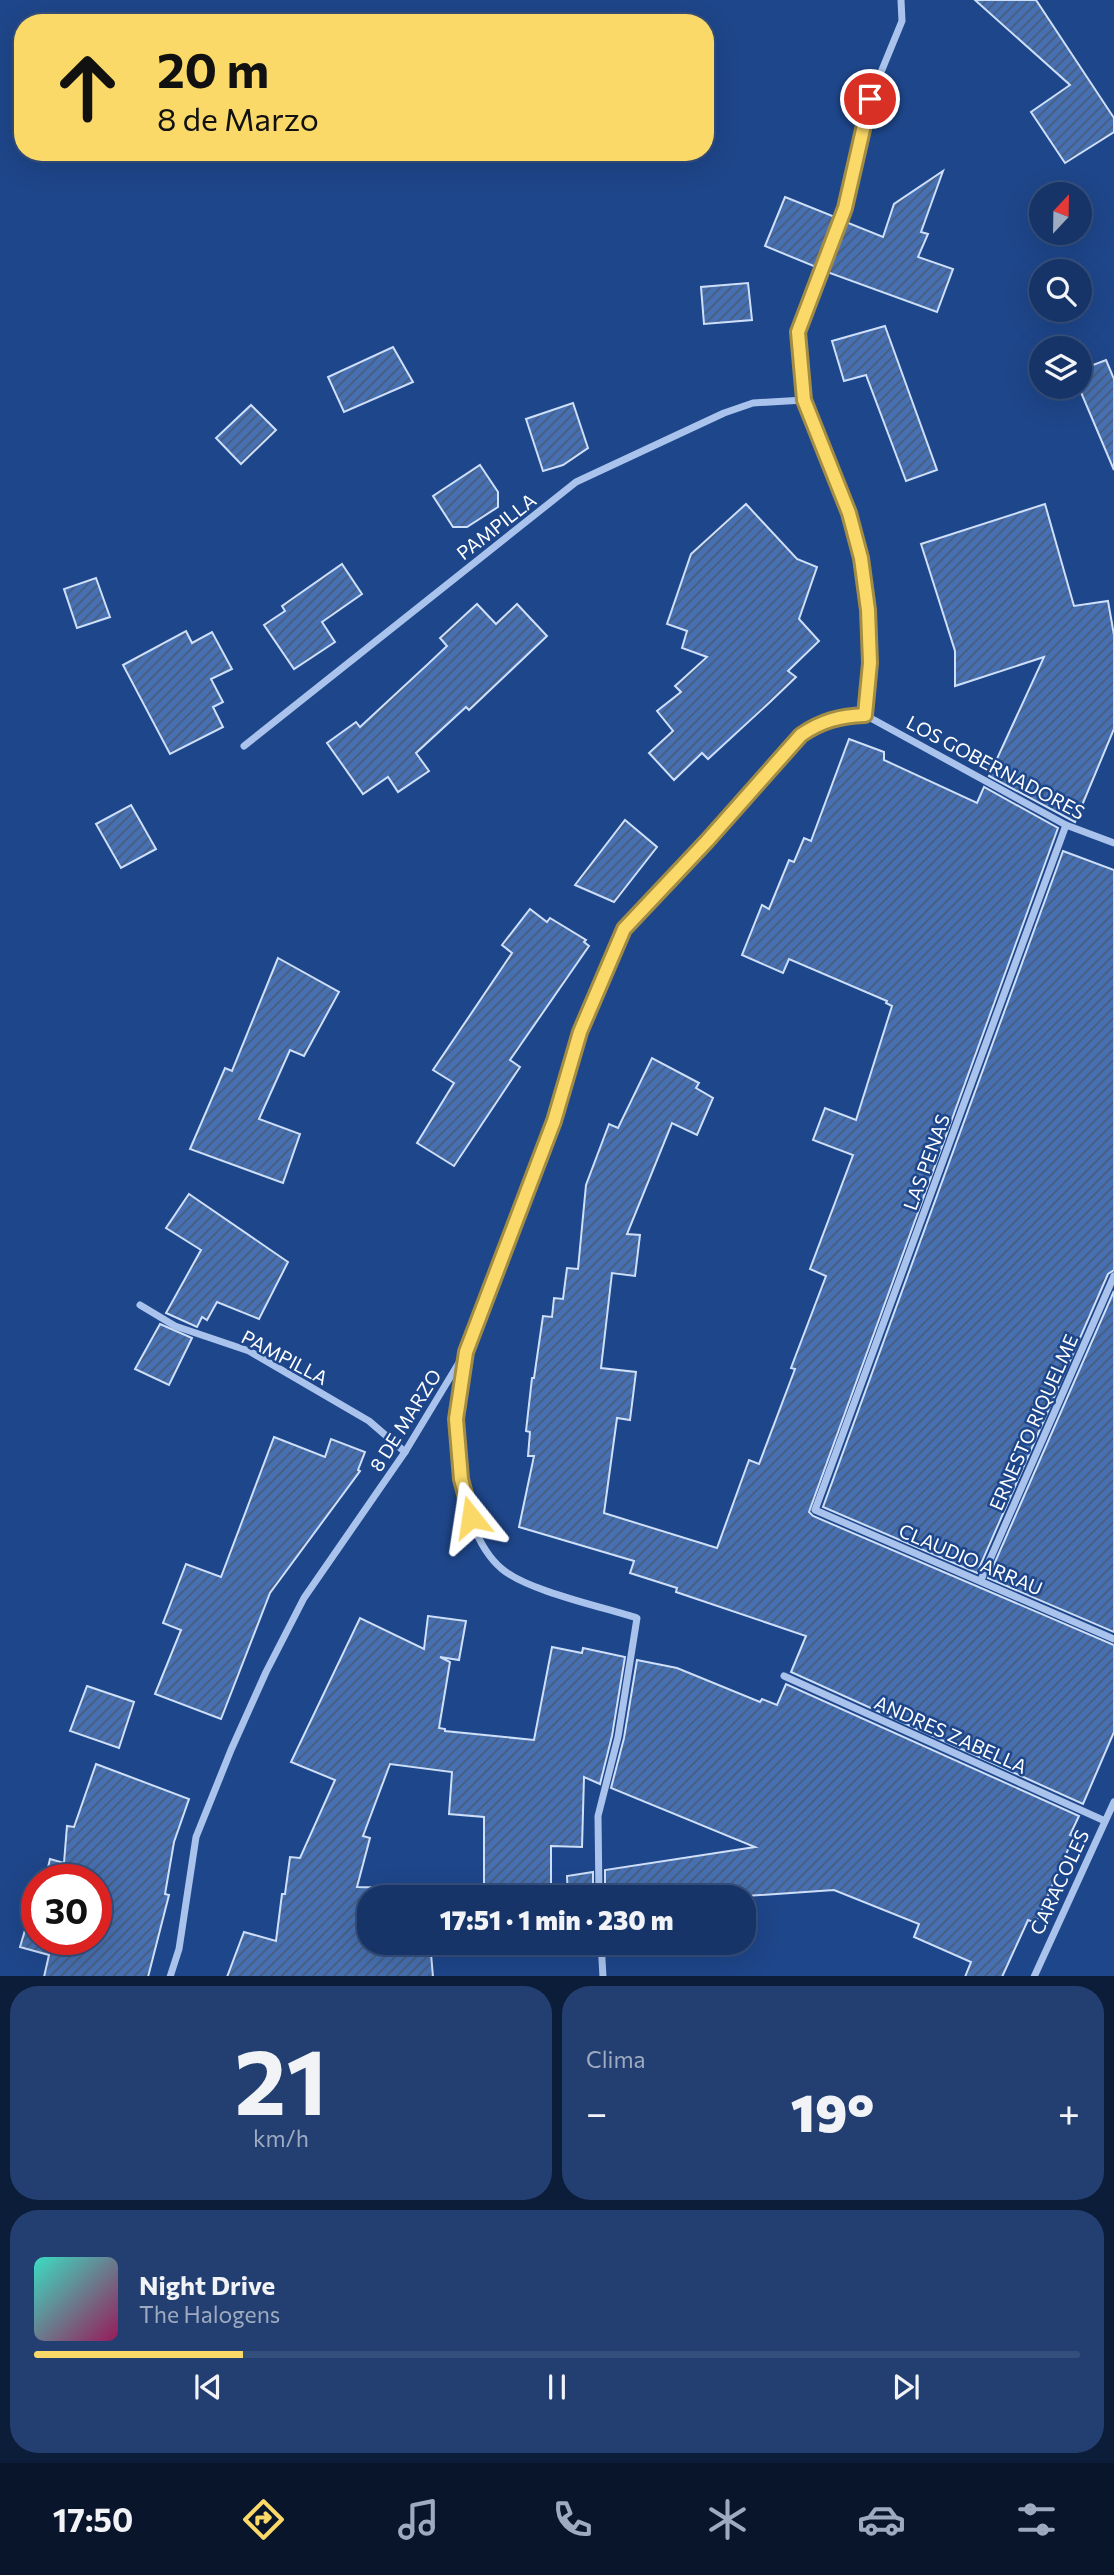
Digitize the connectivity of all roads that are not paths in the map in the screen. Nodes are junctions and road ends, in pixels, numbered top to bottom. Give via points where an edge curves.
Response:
1 (901, 0) edge
2 (804, 400) junction
3 (865, 715) junction
4 (244, 746) dead end
5 (1066, 825) junction
6 (1114, 843) edge
7 (1114, 1276) edge
8 (140, 1305) dead end
9 (466, 1352) junction
10 (405, 1452) junction
11 (815, 1510) joint
12 (981, 1580) junction
13 (1114, 1639) edge
14 (784, 1675) dead end
15 (1114, 1802) edge
16 (1105, 1821) junction
17 (599, 1885) edge
18 (602, 1955) edge
19 (170, 1976) edge
20 (603, 1976) edge
21 (1034, 1976) edge

1 - 2 street via 902,21 870,99 845,208 798,332
2 - 3 street via 849,513 861,558 870,663
2 - 4 street, PAMPILLA via 753,402 576,482
3 - 5 street, LOS GOBERNADORES
3 - 9 street, 8 DE MARZO via 832,719 801,735 624,929 580,1032 554,1121
5 - 6 street, LOS GOBERNADORES
5 - 11 street, LAS PENAS
7 - 12 street, ERNESTO RIQUELME
8 - 10 street, PAMPILLA via 175,1326 249,1351 369,1421
9 - 10 street, 8 DE MARZO
9 - 17 street via 456,1419 461,1479 477,1537 501,1569 526,1583 637,1618 618,1737 598,1816
10 - 19 street, 8 DE MARZO via 303,1598 236,1738 196,1837 179,1949
11 - 12 street, CLAUDIO ARRAU
12 - 13 street, CLAUDIO ARRAU
14 - 16 street, ANDRES ZABELLA
15 - 16 street, CARACOLES
16 - 21 street, CARACOLES
18 - 20 street

